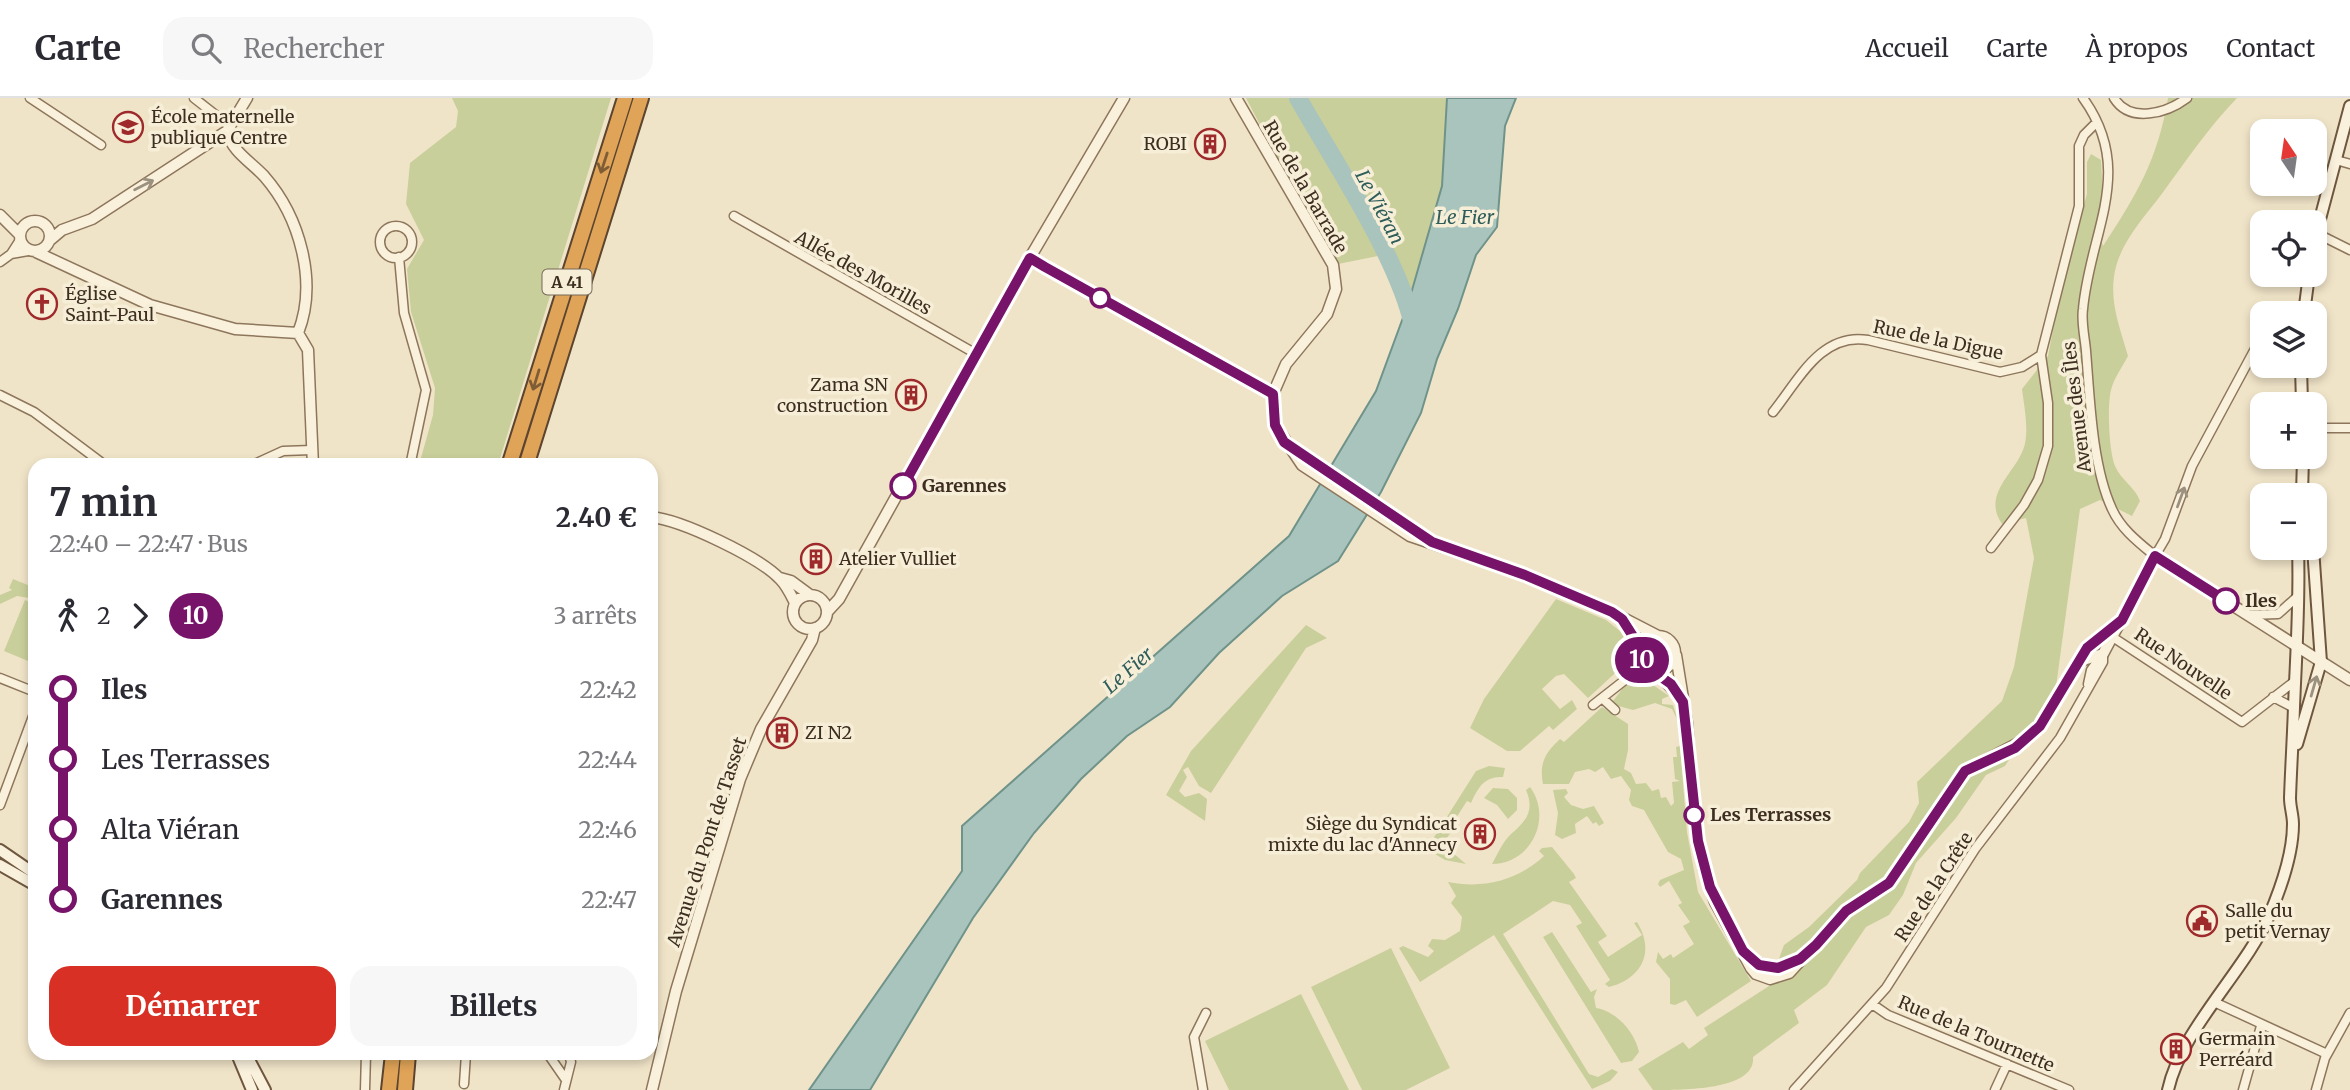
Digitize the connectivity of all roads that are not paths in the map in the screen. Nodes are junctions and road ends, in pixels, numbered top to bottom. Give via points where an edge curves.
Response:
1 (30, 98) edge
2 (194, 98) edge
3 (247, 98) edge
4 (625, 98) edge
5 (641, 98) edge
6 (1124, 98) edge
7 (1236, 98) edge
8 (2083, 98) edge
9 (2114, 98) edge
10 (2187, 98) edge
11 (2350, 106) edge
12 (2097, 122) junction
13 (229, 129) junction
14 (102, 145) dead end
15 (2336, 160) junction
16 (2350, 164) edge
17 (2323, 210) edge
18 (734, 216) dead end
19 (4, 218) edge
20 (31, 222) junction
21 (46, 223) junction
22 (62, 230) junction
23 (20, 237) junction
24 (2327, 240) edge
25 (49, 243) junction
26 (2350, 250) edge
27 (32, 251) junction
28 (11, 254) junction
29 (399, 257) junction
30 (1030, 258) junction
31 (55, 261) junction
32 (0, 262) edge
33 (298, 333) junction
34 (978, 355) junction
35 (2041, 355) junction
36 (2250, 358) edge
37 (1273, 394) junction
38 (0, 395) edge
39 (1773, 412) dead end
40 (2327, 428) edge
41 (2350, 428) edge
42 (312, 450) junction
43 (95, 458) edge
44 (268, 458) edge
45 (312, 458) edge
46 (412, 458) edge
47 (512, 458) edge
48 (528, 458) edge
49 (658, 518) edge
50 (1992, 548) dead end
51 (2155, 556) junction
52 (2298, 560) edge
53 (2314, 560) edge
54 (780, 578) junction
55 (845, 586) junction
56 (2298, 593) junction
57 (814, 596) junction
58 (795, 603) junction
59 (827, 612) junction
60 (2247, 615) junction
61 (1622, 619) junction
62 (800, 626) junction
63 (816, 628) junction
64 (2110, 635) junction
65 (1658, 636) junction
66 (2094, 643) junction
67 (2298, 648) junction
68 (1640, 652) junction
69 (804, 654) junction
70 (2103, 654) junction
71 (1676, 655) junction
72 (2080, 661) junction
73 (2321, 662) junction
74 (1644, 665) junction
75 (1656, 671) junction
76 (0, 678) edge
77 (2350, 680) edge
78 (2295, 681) junction
79 (28, 689) edge
80 (2273, 697) junction
81 (1602, 698) junction
82 (1683, 702) junction
83 (1593, 705) dead end
84 (2294, 708) junction
85 (1615, 710) dead end
86 (28, 730) edge
87 (2293, 757) junction
88 (0, 805) edge
89 (0, 850) edge
90 (0, 865) edge
91 (28, 869) edge
92 (28, 881) edge
93 (2214, 1002) junction
94 (1872, 1004) junction
95 (1206, 1013) dead end
96 (2350, 1013) edge
97 (2261, 1026) junction
98 (2327, 1054) junction
99 (240, 1060) edge
100 (249, 1060) edge
101 (366, 1060) edge
102 (392, 1060) edge
103 (408, 1060) edge
104 (466, 1060) edge
105 (552, 1060) edge
106 (570, 1060) edge
107 (2007, 1065) junction
108 (566, 1080) junction
109 (464, 1084) dead end
110 (252, 1090) edge
111 (265, 1090) edge
112 (365, 1090) edge
113 (389, 1090) edge
114 (405, 1090) edge
115 (564, 1090) edge
116 (652, 1090) edge
117 (1203, 1090) edge
118 (1794, 1090) edge
119 (1995, 1090) edge
120 (2069, 1090) edge
121 (2168, 1090) edge
122 (2243, 1090) edge
123 (2316, 1090) edge

1 - 14 street
2 - 13 street
3 - 13 street
4 -> 47 highway, A 41
5 - 48 highway, A 41
6 - 30 street
7 - 37 street, Rue de la Barrade via 1336,276 1327,314 1286,364
8 - 12 street, Avenue des Îles
9 - 10 street via 2126,110 2146,113 2165,110
11 - 15 main road
12 - 35 street via 2079,146 2079,206
12 - 51 street, Avenue des Îles via 2110,173 2082,310 2100,476 2112,511 2126,532
22 -> 13 street via 87,222
13 - 33 street via 233,147 282,199 295,225 307,304
15 - 16 street
15 - 17 main road
18 - 34 street, Allée des Morilles
19 - 20 street
19 - 23 street
20 - 21 street
20 - 23 street
21 - 22 street
21 - 25 street
22 - 25 street
23 - 27 street
23 - 28 street
24 - 26 street
25 - 27 street
25 - 31 street
27 - 28 street
27 - 31 street
28 - 32 street
29 - 29 street via 408,252 411,237 405,229 391,226 381,236 380,246 389,256
29 - 46 street via 404,313 426,390
30 - 34 street
30 - 37 street
31 - 33 street via 150,305 235,329
33 - 42 street via 307,350
34 - 55 street
35 - 39 street, Rue de la Digue via 2022,367 2000,372 1868,340 1846,339 1820,353
35 - 50 street via 2048,446 2038,480
51 -> 36 street via 2192,466
37 - 61 street via 1275,425 1284,442 1396,524 1598,605
38 - 43 street via 34,412
40 - 41 street
42 - 44 street via 283,451
42 - 45 street
49 - 54 street via 693,528
51 - 60 street, Avenue des Îles
51 - 64 street
52 - 56 main road
53 - 73 main road
54 - 57 street
54 - 58 street
55 - 57 street
55 - 59 street
56 - 60 street via 2281,613
56 - 67 main road
57 - 58 street
57 - 59 street
58 - 62 street via 793,616
59 - 63 street
60 - 67 street, Avenue des Îles
61 - 65 street
61 - 68 street
62 - 63 street
62 - 69 street
63 - 69 street, Avenue du Pont de Tasset
64 - 66 street
64 - 70 street, Rue de la Crête
64 - 80 street, Rue Nouvelle via 2242,722
65 - 68 street via 1646,640
65 - 71 street via 1672,642
66 - 70 street
66 - 72 street
67 - 73 street, Avenue des Îles
67 - 78 main road
68 - 74 street
69 - 116 street, Avenue du Pont de Tasset via 761,729 740,779 676,990
70 - 72 street
70 - 94 street, Rue de la Crête via 2060,738 1975,849 1902,966
71 - 75 street via 1669,667
71 - 82 street
72 - 82 street via 2028,738 1965,771 1889,883 1846,911 1780,978 1763,978 1751,968 1704,869
73 - 77 street, Avenue des Îles
87 -> 73 main road
74 - 75 street
74 - 81 street
75 - 82 street
76 - 79 street
78 - 80 street, Rue Nouvelle
78 - 84 main road
80 - 84 street
81 - 83 street
81 - 85 street
84 - 87 main road
86 - 88 street
87 - 93 main road via 2292,836 2279,890 2254,946
89 - 91 main road
90 - 92 main road
93 - 97 street
93 - 121 main road
94 - 107 street, Rue de la Tournette
94 - 118 street, Rue de la Crête
95 - 117 street via 1194,1037
96 - 98 street
97 - 98 street
97 - 122 street
98 - 123 street
99 - 110 main road
100 - 111 main road
101 - 112 street
102 - 113 highway
103 - 114 highway
104 - 109 street
105 - 108 street
106 - 108 street
107 - 119 street
107 - 120 street, Rue de la Tournette
108 - 115 street

